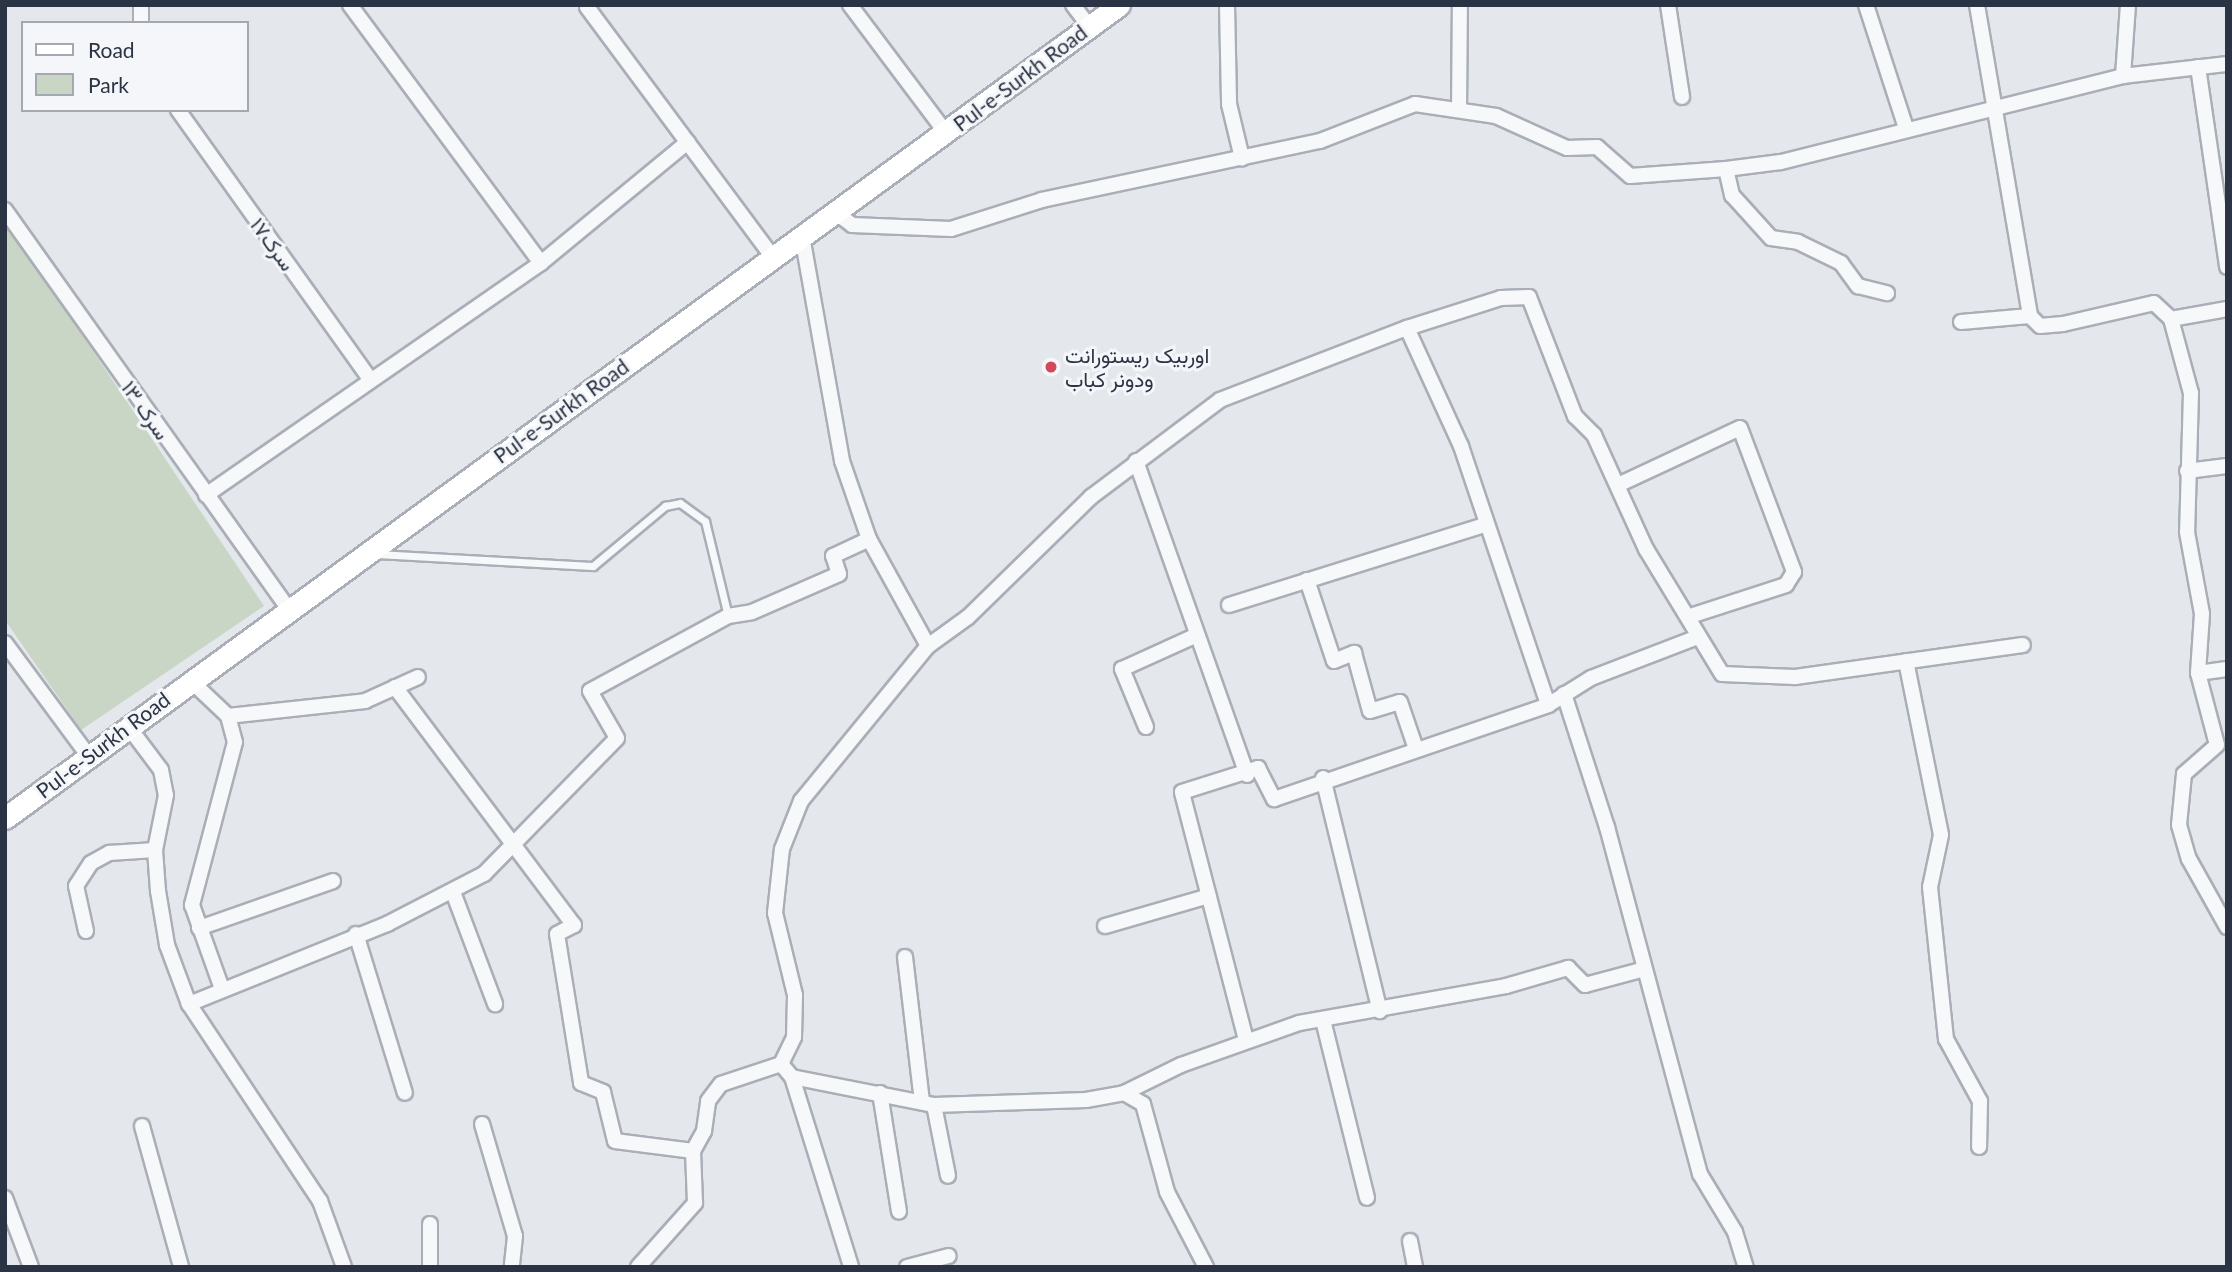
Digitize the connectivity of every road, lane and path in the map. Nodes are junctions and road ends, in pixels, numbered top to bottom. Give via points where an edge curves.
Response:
1 (350, 5) edge
2 (850, 5) edge
3 (1073, 5) edge
4 (1119, 5) edge
5 (1227, 5) edge
6 (1460, 5) edge
7 (1668, 5) edge
8 (1866, 5) edge
9 (1977, 5) edge
10 (2128, 5) edge
11 (587, 7) edge
12 (1089, 26) junction
13 (2227, 64) edge
14 (2198, 67) junction
15 (2123, 76) junction
16 (1682, 97) dead end
17 (1460, 110) junction
18 (1994, 110) junction
19 (179, 112) edge
20 (1906, 128) junction
21 (946, 133) junction
22 (688, 142) junction
23 (1242, 158) junction
24 (1726, 169) junction
25 (5, 210) edge
26 (835, 212) junction
27 (802, 236) junction
28 (773, 257) junction
29 (541, 263) junction
30 (2227, 267) edge
31 (1887, 293) dead end
32 (2227, 309) edge
33 (2030, 316) junction
34 (2171, 319) junction
35 (1961, 322) dead end
36 (1407, 328) junction
37 (369, 378) junction
38 (1136, 461) junction
39 (2227, 466) edge
40 (2187, 471) junction
41 (1620, 484) junction
42 (206, 495) junction
43 (1484, 525) junction
44 (869, 539) junction
45 (364, 553) junction
46 (1307, 580) junction
47 (1229, 605) dead end
48 (288, 608) junction
49 (1690, 615) junction
50 (728, 616) junction
51 (1197, 635) junction
52 (1698, 637) junction
53 (5, 643) edge
54 (2023, 645) dead end
55 (928, 646) junction
56 (1906, 661) junction
57 (2227, 669) edge
58 (2198, 673) junction
59 (418, 677) dead end
60 (190, 680) junction
61 (395, 687) junction
62 (1564, 694) junction
63 (1548, 705) junction
64 (228, 716) junction
65 (128, 726) junction
66 (1146, 727) dead end
67 (1416, 749) junction
68 (88, 755) junction
69 (1247, 775) junction
70 (1323, 778) junction
71 (5, 818) edge
72 (516, 845) junction
73 (155, 850) junction
74 (333, 881) dead end
75 (453, 892) junction
76 (1209, 896) junction
77 (1105, 926) dead end
78 (2227, 927) edge
79 (199, 928) junction
80 (86, 931) dead end
81 (356, 934) junction
82 (905, 957) dead end
83 (1642, 970) junction
84 (222, 989) junction
85 (189, 1004) junction
86 (495, 1004) dead end
87 (1380, 1011) junction
88 (1324, 1020) junction
89 (1246, 1040) junction
90 (781, 1063) junction
91 (792, 1077) junction
92 (405, 1093) dead end
93 (880, 1093) junction
94 (1124, 1093) junction
95 (928, 1103) junction
96 (482, 1124) dead end
97 (142, 1126) dead end
98 (1979, 1147) dead end
99 (693, 1151) junction
100 (948, 1176) dead end
101 (5, 1198) edge
102 (1367, 1198) dead end
103 (899, 1211) dead end
104 (430, 1224) dead end
105 (1410, 1241) dead end
106 (942, 1261) edge
107 (31, 1267) edge
108 (181, 1267) edge
109 (344, 1267) edge
110 (430, 1267) edge
111 (512, 1267) edge
112 (638, 1267) edge
113 (851, 1267) edge
114 (907, 1267) edge
115 (1206, 1267) edge
116 (1415, 1267) edge
117 (1746, 1267) edge

1 - 29 street
2 - 21 street
3 - 12 street
4 - 12 street, Pul-e-Surkh Road
5 - 23 street via 1229,104
6 - 17 street
7 - 16 street
8 - 20 street
9 - 18 street
10 - 15 street
11 - 22 street
12 - 21 street, Pul-e-Surkh Road
13 - 14 street
14 - 15 street
14 - 30 street
15 - 18 street
17 - 23 street via 1415,104 1320,141
17 - 24 street via 1496,116 1567,148 1597,147 1630,176
18 - 20 street
18 - 33 street
19 - 37 street, سرک۱۷
20 - 24 street via 1781,162
21 - 26 street, Pul-e-Surkh Road
22 - 28 street
22 - 29 street
23 - 26 street via 1042,200 951,229 852,225
24 - 31 street via 1732,195 1771,238 1798,242 1841,263 1858,286
25 - 42 street, سرک ۱۳
26 - 27 street, Pul-e-Surkh Road
27 - 28 street, Pul-e-Surkh Road
27 - 44 street via 830,418
28 - 45 street, Pul-e-Surkh Road
29 - 37 street
32 - 34 street
33 - 34 street via 2040,326 2063,324 2154,303
33 - 35 street
34 - 40 street via 2191,393
36 - 38 street via 1220,400
36 - 41 street via 1501,298 1529,297 1575,416 1594,435
36 - 43 street via 1461,446
37 - 42 street
38 - 51 street
38 - 55 street
39 - 40 street
40 - 58 street via 2187,532 2202,614
41 - 49 street via 1646,549
41 - 49 street via 1740,428 1794,572 1786,585
42 - 48 street, سرک ۱۳
43 - 46 street
43 - 63 street
44 - 50 street via 833,556 839,574 752,612
44 - 55 street
45 - 48 street, Pul-e-Surkh Road
45 - 50 lane via 593,566 666,506 680,503 705,521
46 - 47 street
46 - 67 street via 1334,661 1354,653 1370,710 1400,702
48 - 60 street, Pul-e-Surkh Road
49 - 52 street
50 - 72 street via 590,691 617,738
51 - 66 street via 1122,669
51 - 69 street
52 - 56 street via 1722,674 1795,677
52 - 62 street
53 - 68 street
54 - 56 street
55 - 90 street via 801,801 782,849 775,913 795,995 794,1037
56 - 98 street via 1941,835 1930,887 1944,1026 1980,1101
57 - 58 street
58 - 78 street via 2217,745 2184,774 2179,825 2189,859
59 - 61 street
60 - 64 street
60 - 65 street, Pul-e-Surkh Road
61 - 64 street via 365,701
61 - 72 street
62 - 63 street
62 - 83 street via 1607,827
63 - 67 street
64 - 79 street via 235,742 232,772 192,905
65 - 68 street, Pul-e-Surkh Road
65 - 73 street via 161,770 166,795
67 - 70 street
68 - 71 street, Pul-e-Surkh Road
69 - 70 street via 1258,768 1273,799
69 - 76 street via 1182,792
70 - 87 street
72 - 75 street
72 - 99 street via 574,925 557,934 581,1083 603,1092 615,1141
73 - 80 street via 109,853 91,863 76,886
73 - 85 street via 167,945
74 - 79 street
75 - 81 street
75 - 86 street
76 - 77 street
76 - 89 street
79 - 84 street
81 - 84 street
81 - 92 street
82 - 95 street
83 - 87 street via 1585,985 1568,968
83 - 117 street via 1700,1174 1735,1232
84 - 85 street
85 - 109 street via 320,1201
87 - 88 street
88 - 89 street
88 - 102 street
89 - 94 street
90 - 91 street
90 - 99 street via 721,1084 708,1101 704,1131
91 - 93 street
91 - 113 street
93 - 95 street
93 - 103 street
94 - 95 street
94 - 115 street via 1143,1104 1167,1192
95 - 100 street
96 - 111 street via 515,1236
97 - 108 street
99 - 112 street via 695,1203
101 - 107 street
104 - 110 street
105 - 116 street
106 - 114 street

